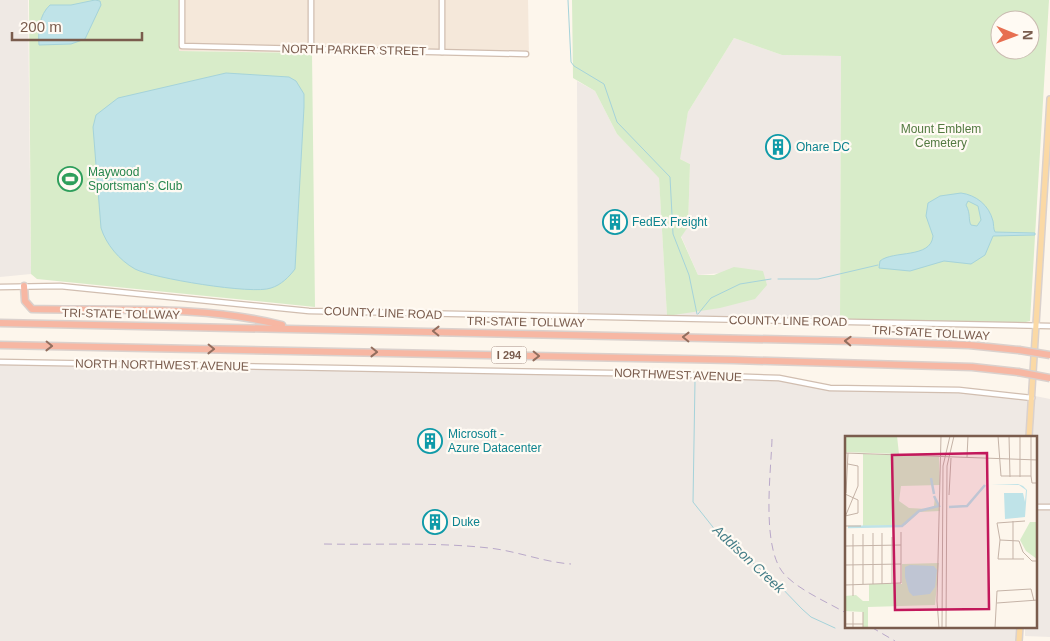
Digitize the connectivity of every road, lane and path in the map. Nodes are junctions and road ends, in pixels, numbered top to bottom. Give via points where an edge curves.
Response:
1 (182, 0) edge
2 (311, 0) edge
3 (442, 0) edge
4 (311, 49) junction
5 (442, 52) junction
6 (526, 54) dead end
7 (1050, 99) edge
8 (24, 286) junction
9 (0, 287) edge
10 (0, 323) edge
11 (1037, 326) junction
12 (1050, 326) edge
13 (293, 328) junction
14 (0, 345) edge
15 (1050, 356) edge
16 (0, 362) edge
17 (324, 369) joint
18 (1050, 378) edge
19 (1032, 398) junction
20 (1030, 436) edge
21 (1020, 628) edge
22 (1020, 641) edge

1 - 4 street, NORTH PARKER STREET via 182,46
2 - 4 street
3 - 5 street
4 - 5 street, NORTH PARKER STREET
5 - 6 street, NORTH PARKER STREET
7 - 11 main road
8 - 9 street, COUNTY LINE ROAD
8 - 11 street, COUNTY LINE ROAD via 60,286 331,312
8 - 13 highway via 25,301 32,309 180,313 256,319
10 - 13 highway, TRI-STATE TOLLWAY / I 294
11 - 12 street, COUNTY LINE ROAD
11 - 19 main road
15 -> 13 highway, TRI-STATE TOLLWAY / I 294, bridge via 969,344
14 -> 18 highway, I 294, bridge via 972,367
16 - 17 street, NORTH NORTHWEST AVENUE
17 - 19 street, NORTHWEST AVENUE via 770,378 830,388 959,390
19 - 20 main road
21 - 22 main road

